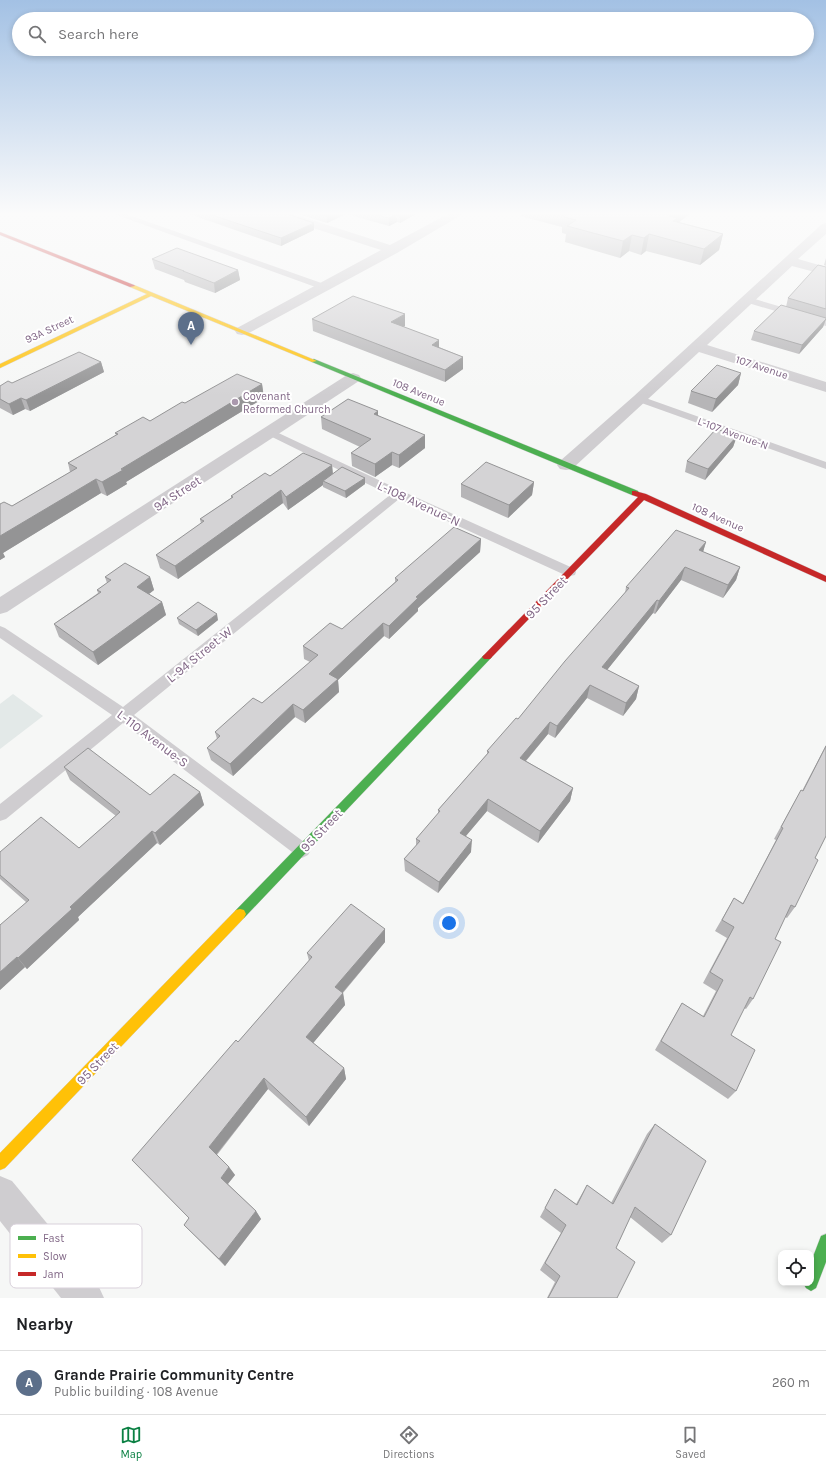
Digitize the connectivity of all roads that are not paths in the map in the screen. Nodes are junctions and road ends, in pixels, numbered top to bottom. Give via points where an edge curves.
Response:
1 (102, 275) edge
2 (289, 275) edge
3 (347, 275) edge
4 (775, 275) edge
5 (324, 287) junction
6 (151, 294) junction
7 (748, 300) junction
8 (826, 323) edge
9 (242, 331) junction
10 (698, 347) junction
11 (0, 366) edge
12 (353, 378) junction
13 (826, 387) edge
14 (640, 399) junction
15 (270, 432) junction
16 (566, 465) junction
17 (826, 466) edge
18 (398, 494) junction
19 (643, 496) junction
20 (570, 572) junction
21 (826, 579) edge
22 (0, 607) edge
23 (0, 631) edge
24 (123, 714) junction
25 (0, 814) edge
26 (302, 850) junction
27 (0, 1163) edge
28 (0, 1193) edge
29 (25, 1224) edge
30 (826, 1241) edge
31 (814, 1274) edge
32 (77, 1288) edge
33 (85, 1298) edge

1 - 6 street, 108 Avenue
2 - 5 lane
3 - 5 street
4 - 7 street
5 - 9 street
6 - 9 street, 108 Avenue
6 - 11 street, 93A Street
7 - 8 lane
7 - 10 street
9 - 12 street, 108 Avenue
10 - 13 street, 107 Avenue
10 - 14 street
12 - 15 street, 94 Street
12 - 16 street, 108 Avenue
14 - 16 street
14 - 17 lane, L-107 Avenue-N
15 - 18 lane, L-108 Avenue-N
15 - 22 street, 94 Street
16 - 19 street, 108 Avenue
18 - 20 lane, L-108 Avenue-N
18 - 24 lane, L-94 Street-W
19 - 20 street, 95 Street
19 - 21 street, 108 Avenue
20 - 26 street, 95 Street
23 - 24 lane, L-110 Avenue-S
24 - 25 lane, L-94 Street-W
24 - 26 lane, L-110 Avenue-S
26 - 27 street, 95 Street
28 - 29 street
30 - 31 street
32 - 33 street

